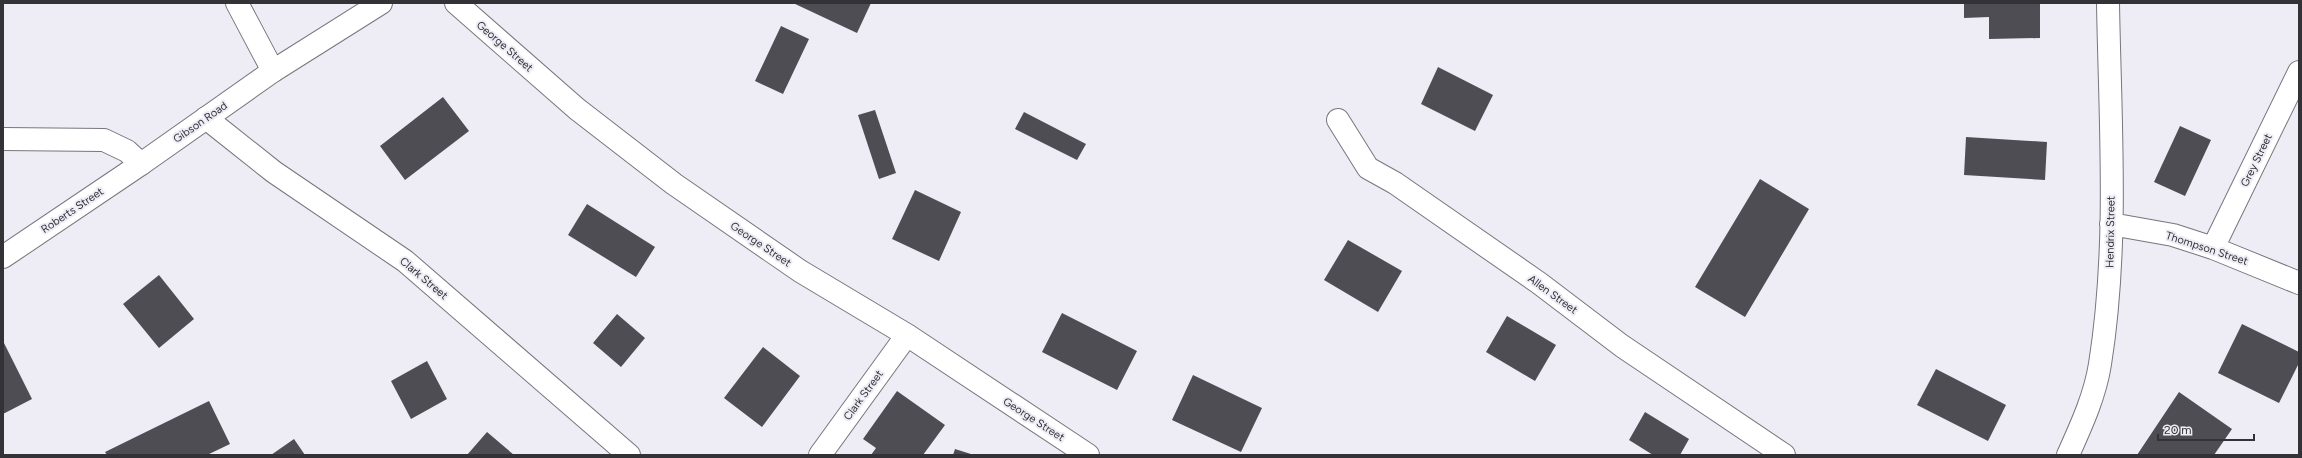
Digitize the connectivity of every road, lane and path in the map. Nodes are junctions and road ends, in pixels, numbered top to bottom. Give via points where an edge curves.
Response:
1 (237, 3) edge
2 (381, 3) edge
3 (456, 3) edge
4 (2108, 3) edge
5 (273, 71) junction
6 (2299, 72) edge
7 (206, 118) junction
8 (1338, 120) dead end
9 (3, 139) edge
10 (141, 164) junction
11 (2111, 224) junction
12 (2213, 248) junction
13 (3, 257) edge
14 (2299, 283) edge
15 (907, 335) junction
16 (629, 455) edge
17 (820, 455) edge
18 (1088, 455) edge
19 (1784, 455) edge
20 (2068, 455) edge

1 - 5 street
2 - 5 street, Gibson Road
3 - 15 street, George Street via 577,109 674,184 800,271
4 - 11 street, Hendrix Street
5 - 7 street, Gibson Road
6 - 12 street, Grey Street
7 - 10 street, Gibson Road
7 - 16 street, Clark Street via 274,172 406,261
8 - 19 street, Allen Street via 1368,168 1395,183 1539,283 1622,346
9 - 10 street via 104,140 127,151
10 - 13 street, Roberts Street
11 - 12 street, Thompson Street via 2173,235
11 - 20 street, Hendrix Street via 2100,364 2091,400
12 - 14 street, Thompson Street
15 - 17 street, Clark Street
15 - 18 street, George Street

